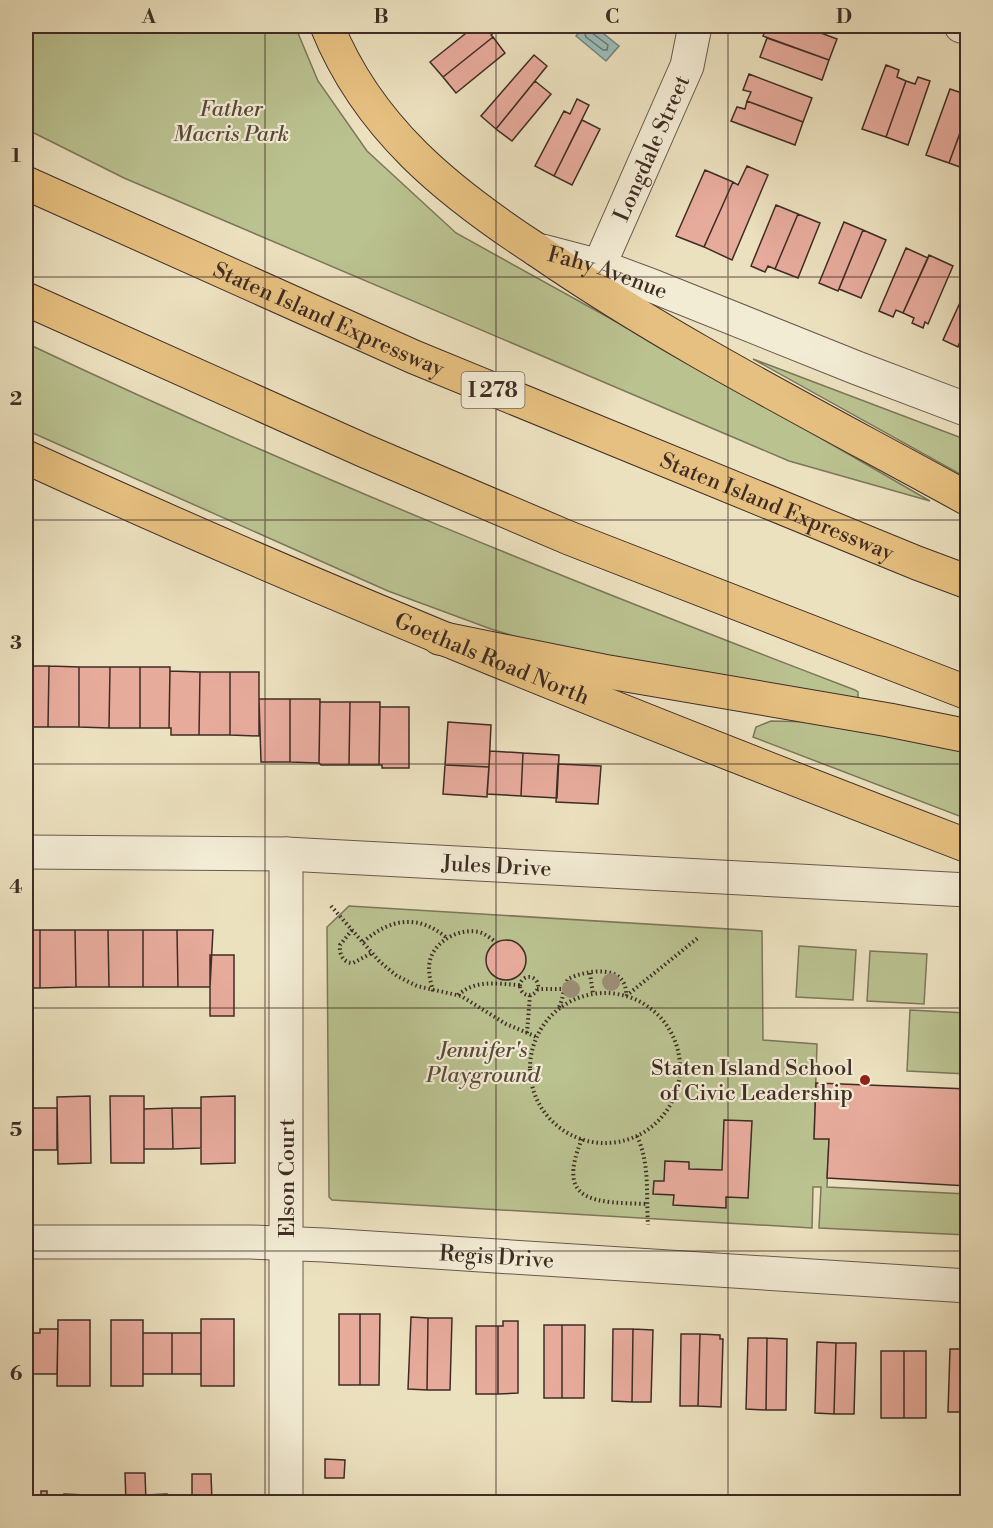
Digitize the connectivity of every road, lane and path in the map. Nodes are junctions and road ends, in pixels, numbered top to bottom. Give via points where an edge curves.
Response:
1 (327, 26) edge
2 (694, 26) edge
3 (961, 26) edge
4 (968, 28) edge
5 (26, 183) edge
6 (537, 250) junction
7 (599, 266) junction
8 (26, 299) edge
9 (968, 410) edge
10 (26, 457) edge
11 (968, 499) edge
12 (968, 582) edge
13 (439, 638) junction
14 (968, 693) edge
15 (968, 736) edge
16 (968, 846) edge
17 (26, 852) edge
18 (286, 854) junction
19 (968, 890) edge
20 (331, 906) dead end
21 (352, 930) junction
22 (699, 937) dead end
23 (448, 938) junction
24 (363, 942) junction
25 (496, 942) dead end
26 (372, 953) junction
27 (590, 973) junction
28 (520, 985) junction
29 (537, 989) junction
30 (564, 989) junction
31 (433, 991) junction
32 (593, 994) junction
33 (457, 995) junction
34 (530, 995) junction
35 (626, 996) junction
36 (558, 1010) junction
37 (527, 1033) junction
38 (537, 1037) junction
39 (637, 1136) junction
40 (582, 1139) junction
41 (647, 1203) junction
42 (648, 1225) dead end
43 (26, 1242) edge
44 (286, 1243) junction
45 (968, 1286) edge
46 (286, 1503) edge

1 - 6 main road, Fahy Avenue via 358,84 394,133 459,196
2 - 7 street, Longdale Street via 687,66
3 - 4 street
5 - 12 main road, Staten Island Expressway / I 278 via 490,389
6 - 7 street, Fahy Avenue
6 - 11 main road via 592,288 716,360
7 - 9 street, Fahy Avenue
8 - 14 main road via 569,538
10 - 13 main road, Goethals Road North
13 - 15 main road
13 - 16 main road, Goethals Road North
17 - 18 street, Jules Drive
18 - 19 street, Jules Drive
18 - 44 street, Elson Court
20 - 21 path
21 - 24 path
21 - 26 path via 340,945 344,960 353,963
22 - 35 path
23 - 24 path via 414,921 381,929
23 - 25 path via 471,932
23 - 31 path via 431,957
24 - 26 path
26 - 31 path via 397,976
27 - 30 path via 568,979
27 - 32 path
27 - 35 path via 620,976
28 - 29 path via 525,977 530,977 537,982
28 - 33 path via 482,983
28 - 34 path via 521,991
29 - 30 path
29 - 34 path
30 - 36 path
31 - 33 path
32 - 35 path
32 - 36 path
33 - 37 path
34 - 37 path
35 - 39 path via 649,1007 662,1019 679,1053 680,1073 668,1109 656,1124
36 - 38 path
37 - 38 path
38 - 40 path via 530,1064 536,1098 556,1125
39 - 40 path via 604,1143
39 - 41 path via 647,1164
40 - 41 path via 571,1170 580,1192 596,1200
41 - 42 path
43 - 44 street, Regis Drive
44 - 45 street, Regis Drive
44 - 46 street, Elson Court

